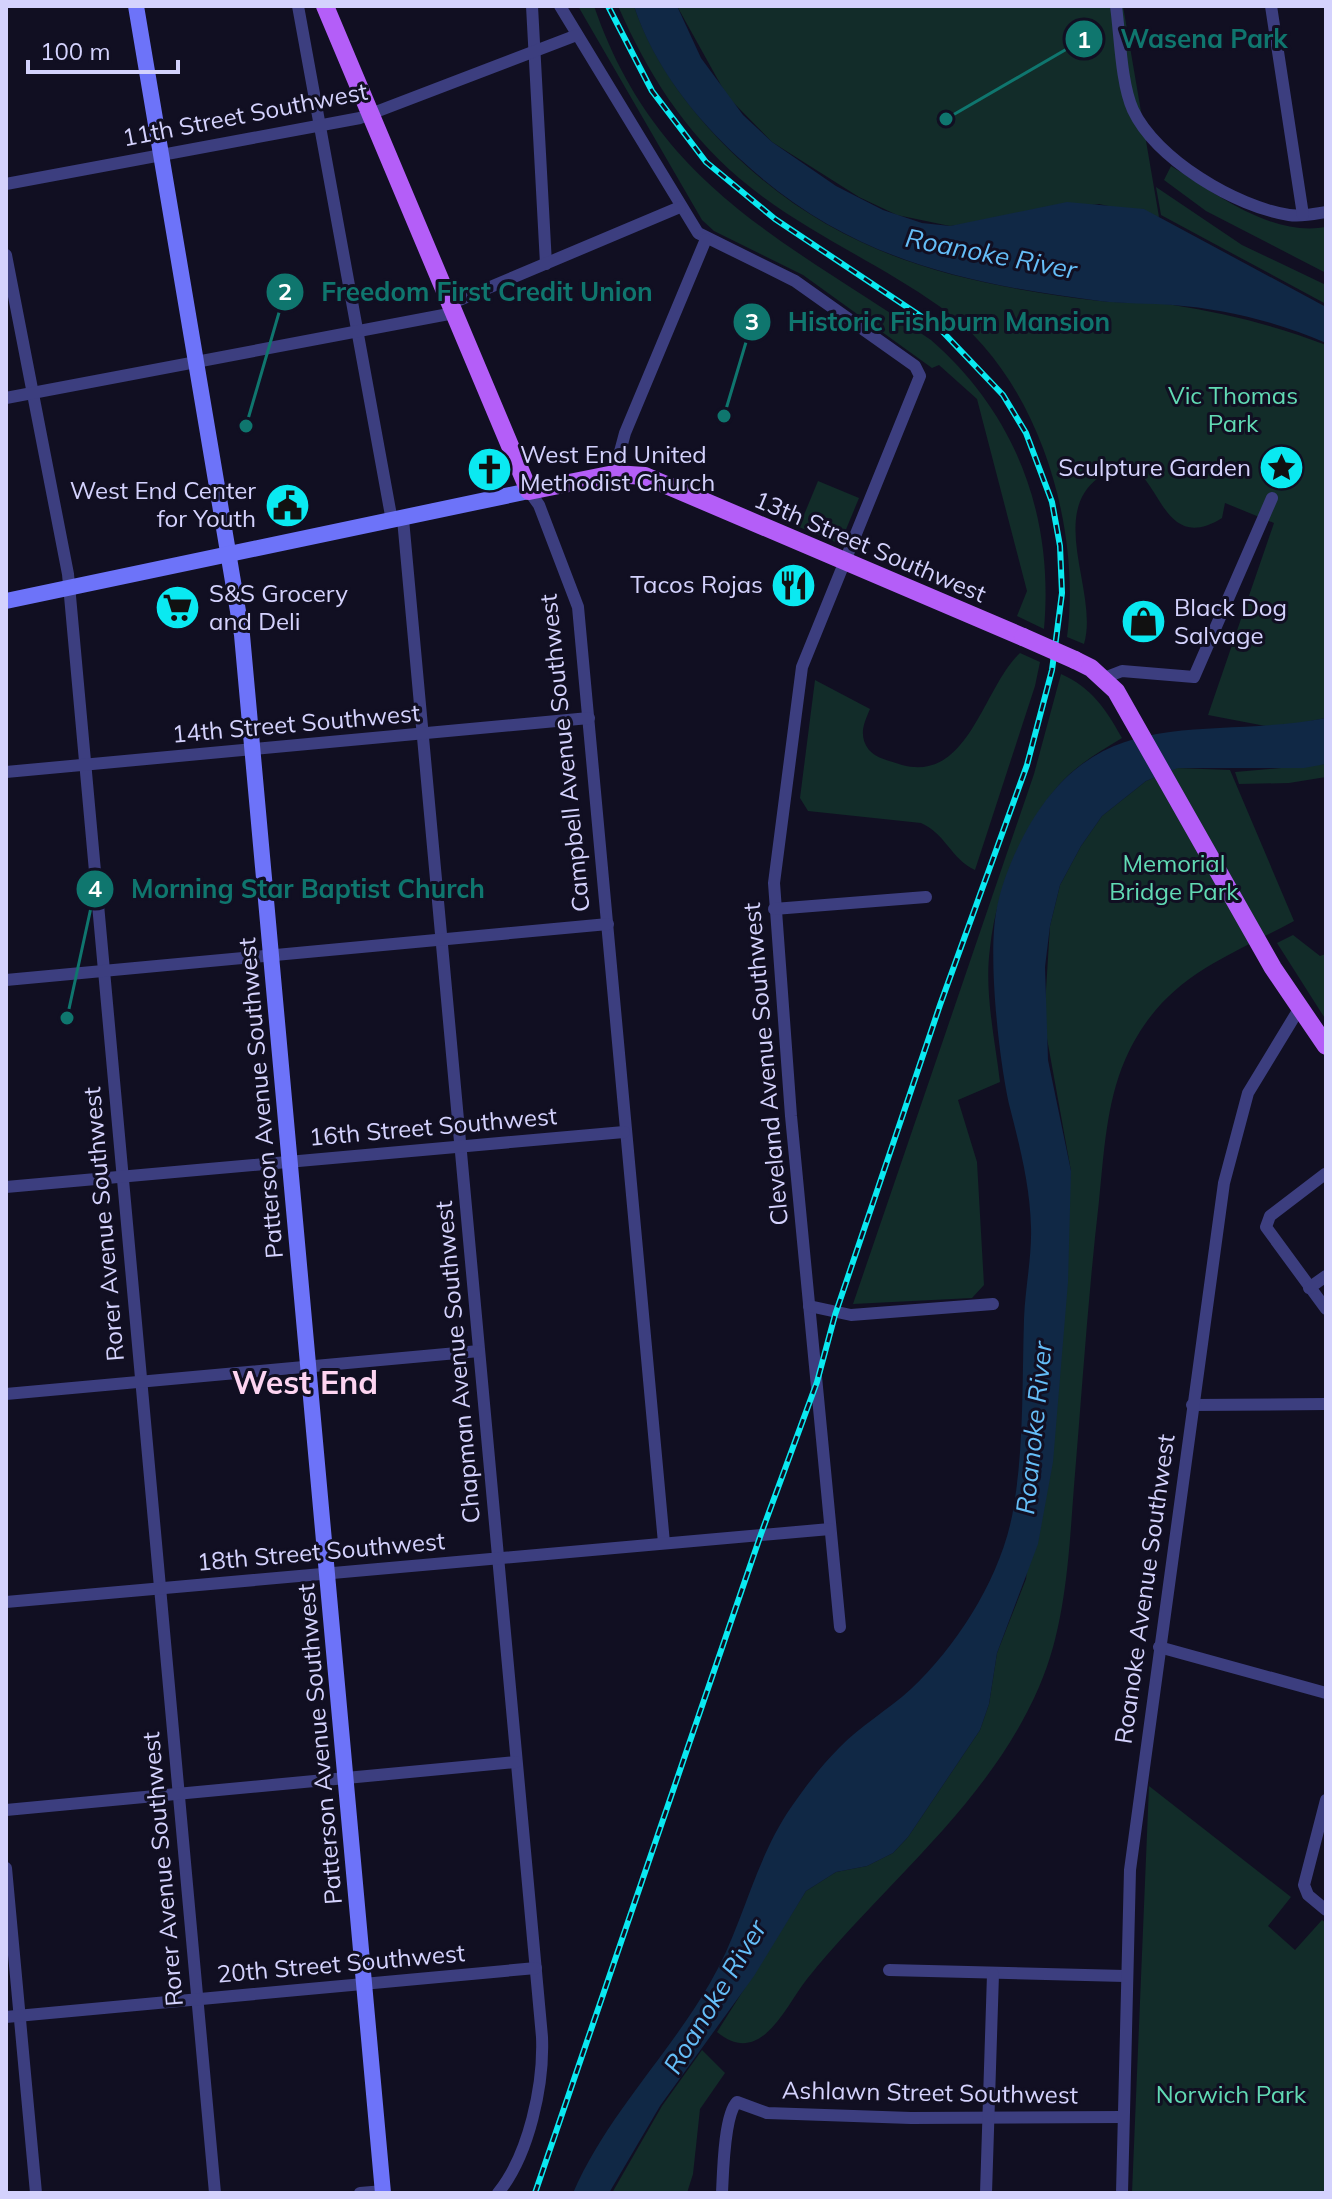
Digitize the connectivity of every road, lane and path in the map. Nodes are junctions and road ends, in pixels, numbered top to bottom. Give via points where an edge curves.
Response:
1 (136, 6) edge
2 (298, 6) edge
3 (325, 6) edge
4 (532, 6) edge
5 (560, 6) edge
6 (1116, 6) edge
7 (1271, 6) edge
8 (577, 35) junction
9 (535, 50) junction
10 (371, 114) junction
11 (319, 125) junction
12 (161, 155) junction
13 (6, 184) edge
14 (680, 207) junction
15 (1326, 212) edge
16 (1303, 215) junction
17 (706, 239) junction
18 (6, 255) edge
19 (546, 264) junction
20 (452, 308) junction
21 (357, 331) junction
22 (196, 360) junction
23 (34, 393) junction
24 (6, 398) edge
25 (614, 474) junction
26 (529, 491) junction
27 (1272, 498) dead end
28 (398, 520) junction
29 (264, 548) junction
30 (229, 555) junction
31 (843, 563) junction
32 (69, 587) junction
33 (6, 601) edge
34 (242, 635) junction
35 (1104, 678) junction
36 (589, 718) junction
37 (424, 734) junction
38 (254, 750) junction
39 (84, 764) junction
40 (6, 772) edge
41 (926, 897) dead end
42 (774, 909) junction
43 (608, 924) junction
44 (443, 940) junction
45 (273, 955) junction
46 (104, 971) junction
47 (6, 980) edge
48 (1299, 1009) junction
49 (1326, 1046) edge
50 (624, 1132) junction
51 (461, 1146) junction
52 (291, 1162) junction
53 (1325, 1174) edge
54 (122, 1177) junction
55 (6, 1187) edge
56 (1326, 1276) edge
57 (1309, 1288) junction
58 (993, 1304) dead end
59 (809, 1306) junction
60 (1326, 1309) edge
61 (479, 1351) junction
62 (309, 1368) junction
63 (140, 1382) junction
64 (6, 1394) edge
65 (1326, 1404) edge
66 (1192, 1405) junction
67 (830, 1529) junction
68 (664, 1543) junction
69 (498, 1559) junction
70 (328, 1573) junction
71 (160, 1589) junction
72 (6, 1602) edge
73 (840, 1627) dead end
74 (1159, 1647) junction
75 (1326, 1693) edge
76 (516, 1762) junction
77 (347, 1779) junction
78 (178, 1794) junction
79 (1326, 1800) edge
80 (6, 1810) edge
81 (6, 1868) edge
82 (1326, 1910) edge
83 (536, 1968) junction
84 (889, 1970) dead end
85 (993, 1974) junction
86 (1125, 1976) junction
87 (366, 1985) junction
88 (196, 1999) junction
89 (20, 2015) junction
90 (6, 2017) edge
91 (988, 2117) junction
92 (1123, 2117) junction
93 (384, 2192) edge
94 (36, 2193) edge
95 (215, 2193) edge
96 (360, 2193) edge
97 (498, 2193) edge
98 (722, 2193) edge
99 (986, 2193) edge
100 (1122, 2193) edge

1 - 12 main road, Patterson Avenue Southwest
2 - 11 street, Chapman Avenue Southwest
3 - 10 main road, Campbell Avenue Southwest
4 - 9 street
5 - 8 street
6 - 16 street via 1130,102 1151,137 1192,173 1226,191 1277,212
7 - 16 street
8 - 9 street, 11th Street Southwest
8 - 14 street
9 - 10 street, 11th Street Southwest
9 - 19 street
10 - 11 street, 11th Street Southwest
10 - 20 main road, Campbell Avenue Southwest
11 - 12 street, 11th Street Southwest
11 - 21 street, Chapman Avenue Southwest
12 - 13 street, 11th Street Southwest
12 - 22 main road, Patterson Avenue Southwest
14 - 17 street
14 - 19 street
15 - 16 street
17 - 25 street via 625,433
17 - 31 street, Cleveland Avenue Southwest via 795,281 915,366 920,376
18 - 23 street, Rorer Avenue Southwest
19 - 20 street
20 - 21 street
20 - 26 main road, Campbell Avenue Southwest
21 - 22 street
21 - 28 street, Chapman Avenue Southwest
22 - 23 street
22 - 30 main road, Patterson Avenue Southwest
23 - 24 street
23 - 32 street, Rorer Avenue Southwest
25 - 26 main road, 13th Street Southwest
25 - 31 main road, 13th Street Southwest via 645,476
26 - 28 main road, 13th Street Southwest
26 - 36 street, Campbell Avenue Southwest via 575,593
27 - 35 street via 1194,677 1122,671
28 - 29 main road, 13th Street Southwest
28 - 37 street, Chapman Avenue Southwest
29 - 30 main road, 13th Street Southwest
29 - 34 main road via 243,561 248,615
30 - 32 main road, 13th Street Southwest
30 - 34 main road, Patterson Avenue Southwest
31 - 35 main road, 13th Street Southwest, bridge via 1023,637
31 - 42 street, Cleveland Avenue Southwest via 802,667
32 - 33 main road, 13th Street Southwest
32 - 39 street, Rorer Avenue Southwest
34 - 38 main road, Patterson Avenue Southwest
35 - 48 main road via 1124,704
36 - 37 street, 14th Street Southwest
36 - 43 street, Campbell Avenue Southwest
37 - 38 street, 14th Street Southwest
37 - 44 street, Chapman Avenue Southwest
38 - 39 street, 14th Street Southwest
38 - 45 main road, Patterson Avenue Southwest
39 - 40 street, 14th Street Southwest
39 - 46 street, Rorer Avenue Southwest
41 - 42 street
42 - 59 street, Cleveland Avenue Southwest
43 - 44 street
43 - 50 street, Campbell Avenue Southwest
44 - 45 street
44 - 51 street, Chapman Avenue Southwest
45 - 46 street
45 - 52 main road, Patterson Avenue Southwest
46 - 47 street
46 - 54 street, Rorer Avenue Southwest
48 - 49 main road
48 - 66 street, Roanoke Avenue Southwest via 1256,1075 1237,1124
50 - 51 street, 16th Street Southwest
50 - 68 street, Campbell Avenue Southwest
51 - 52 street, 16th Street Southwest
51 - 61 street, Chapman Avenue Southwest
52 - 54 street, 16th Street Southwest
52 - 62 main road, Patterson Avenue Southwest
53 - 57 street via 1270,1216 1266,1227
54 - 55 street, 16th Street Southwest
54 - 63 street, Rorer Avenue Southwest
56 - 57 street
57 - 60 street
58 - 59 street via 851,1315
59 - 67 street, Cleveland Avenue Southwest
61 - 62 street
61 - 69 street, Chapman Avenue Southwest
62 - 63 street
62 - 70 main road, Patterson Avenue Southwest
63 - 64 street
63 - 71 street, Rorer Avenue Southwest
65 - 66 street
66 - 74 street, Roanoke Avenue Southwest
67 - 68 street, 18th Street Southwest
67 - 73 street, Cleveland Avenue Southwest
68 - 69 street, 18th Street Southwest
69 - 70 street, 18th Street Southwest
69 - 76 street, Chapman Avenue Southwest
70 - 71 street, 18th Street Southwest
70 - 77 main road, Patterson Avenue Southwest
71 - 72 street, 18th Street Southwest
71 - 78 street, Rorer Avenue Southwest
74 - 75 street
74 - 86 street, Roanoke Avenue Southwest via 1130,1870
76 - 77 street
76 - 83 street, Chapman Avenue Southwest
77 - 78 street
77 - 87 main road, Patterson Avenue Southwest
78 - 80 street
78 - 88 street, Rorer Avenue Southwest
79 - 82 street via 1305,1890
81 - 89 street
83 - 87 street, 20th Street Southwest
83 - 97 street, Chapman Avenue Southwest via 541,2081 522,2144
84 - 85 street
85 - 86 street
85 - 91 street
86 - 92 street, Roanoke Avenue Southwest
87 - 88 street, 20th Street Southwest
87 - 93 main road, Patterson Avenue Southwest
88 - 89 street, 20th Street Southwest
88 - 95 street, Rorer Avenue Southwest
89 - 90 street, 20th Street Southwest
89 - 94 street
91 - 92 street, Ashlawn Street Southwest
91 - 98 street, Ashlawn Street Southwest via 767,2113 737,2102 728,2130
91 - 99 street
92 - 100 street, Roanoke Avenue Southwest
93 - 96 street

